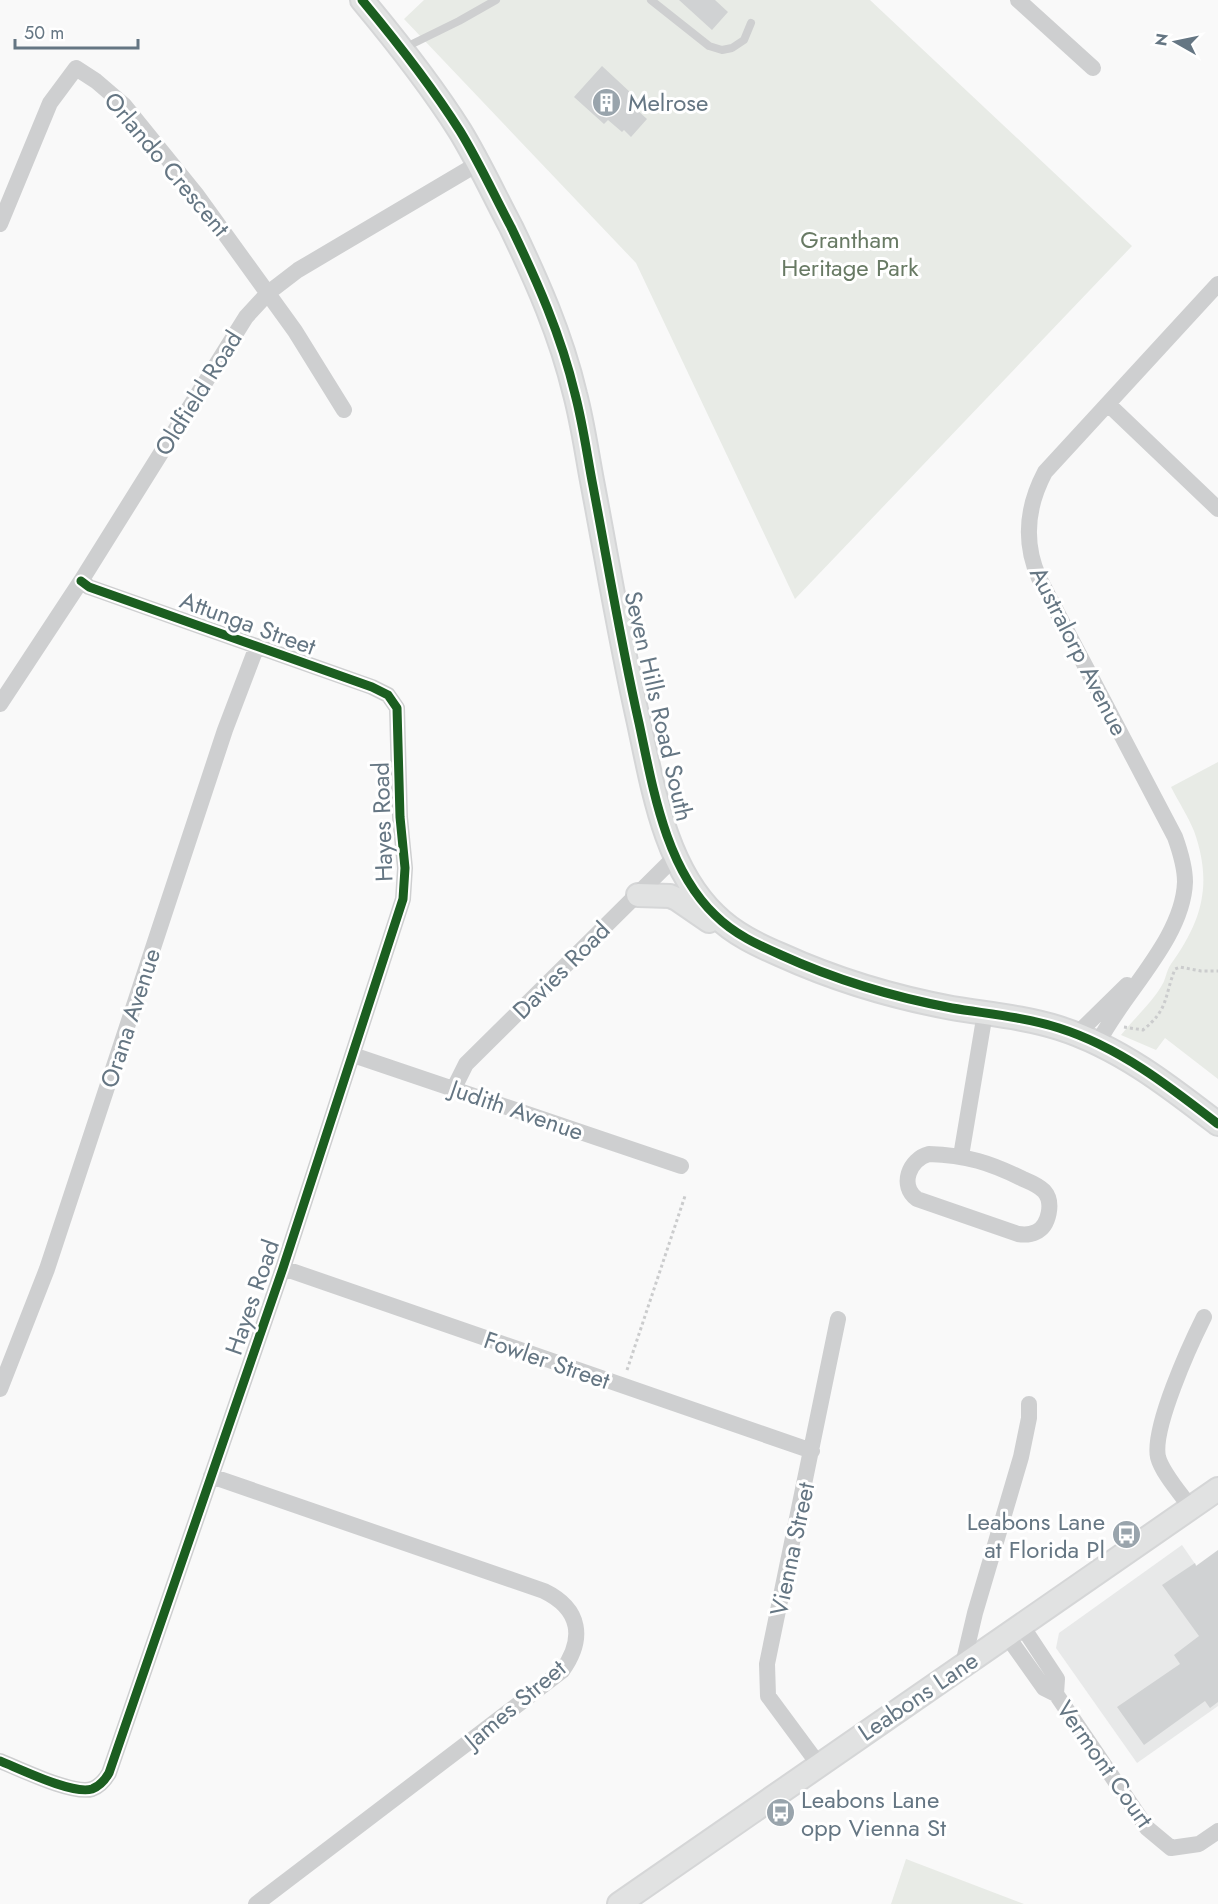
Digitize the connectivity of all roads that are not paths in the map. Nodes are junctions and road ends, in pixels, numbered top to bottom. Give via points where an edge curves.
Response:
1 (362, 0) edge
2 (496, 0) edge
3 (651, 0) edge
4 (1018, 0) edge
5 (751, 23) dead end
6 (401, 49) junction
7 (1093, 68) dead end
8 (479, 163) junction
9 (0, 224) edge
10 (1218, 284) edge
11 (268, 293) junction
12 (1108, 404) junction
13 (344, 410) dead end
14 (1218, 509) edge
15 (81, 581) junction
16 (257, 646) junction
17 (0, 705) edge
18 (397, 708) joint
19 (675, 857) junction
20 (638, 895) junction
21 (725, 925) junction
22 (1153, 959) junction
23 (985, 1013) junction
24 (1077, 1034) junction
25 (1098, 1043) junction
26 (353, 1055) junction
27 (454, 1088) junction
28 (1218, 1124) edge
29 (961, 1156) junction
30 (681, 1166) dead end
31 (283, 1268) junction
32 (1204, 1317) dead end
33 (838, 1319) dead end
34 (0, 1389) edge
35 (1029, 1404) dead end
36 (812, 1451) junction
37 (211, 1476) junction
38 (1218, 1489) edge
39 (1191, 1508) junction
40 (1014, 1631) junction
41 (963, 1665) junction
42 (0, 1761) edge
43 (819, 1765) junction
44 (1218, 1831) edge
45 (256, 1904) edge
46 (619, 1904) edge

1 - 6 street, Seven Hills Road South
2 - 6 lane
3 - 5 lane via 709,46 722,50 744,40
4 - 7 street
6 - 8 street, Seven Hills Road South
8 - 11 street, Oldfield Road via 298,270
8 - 19 street, Seven Hills Road South via 536,278 576,396 630,685
9 - 11 street, Orlando Crescent via 51,103 76,68 124,105 196,194
10 - 12 street, Australorp Avenue
11 - 13 street
11 - 15 street, Oldfield Road via 246,317
12 - 14 street
12 - 22 street, Australorp Avenue via 1037,487 1029,516 1029,541 1039,578 1175,837 1182,858 1185,882 1180,911
15 - 16 street, Attunga Street
15 - 17 street, Oldfield Road
16 - 18 street, Attunga Street via 380,691 391,697
16 - 34 street, Orana Avenue via 225,730 47,1269
18 - 26 street, Hayes Road via 405,885
19 - 20 street, Davies Road
19 - 21 street, Seven Hills Road South via 700,898
20 - 21 street, Seven Hills Road South via 677,898 709,921
20 - 27 street, Davies Road via 466,1064
21 - 23 street, Seven Hills Road South via 757,945 826,975 896,996
22 - 24 street, Australorp Avenue
22 - 25 street, Australorp Avenue
23 - 24 street, Seven Hills Road South
23 - 29 street
24 - 25 street, Seven Hills Road South
25 - 28 street, Seven Hills Road South via 1132,1062
26 - 27 street, Judith Avenue
26 - 31 street, Hayes Road
27 - 30 street, Judith Avenue
29 - 29 street via 929,1154 918,1158 907,1180 910,1193 917,1199 1017,1234 1042,1228 1048,1211 1044,1191 998,1167
31 - 36 street, Fowler Street
31 - 37 street, Hayes Road
32 - 39 street via 1174,1385 1158,1453 1161,1465
33 - 36 street, Vienna Street
35 - 41 street via 1022,1457
36 - 43 street, Vienna Street via 768,1664 768,1695
37 - 42 street, Hayes Road via 105,1780 92,1789 74,1790
37 - 45 street, James Street via 544,1591 569,1610 576,1626 573,1653 562,1671
38 - 39 street, Leabons Lane
39 - 40 street, Leabons Lane
40 - 41 street, Leabons Lane
40 - 44 street, Vermont Court via 1057,1679 1056,1694 1147,1828 1171,1848 1199,1844
41 - 43 street, Leabons Lane
43 - 46 street, Leabons Lane

